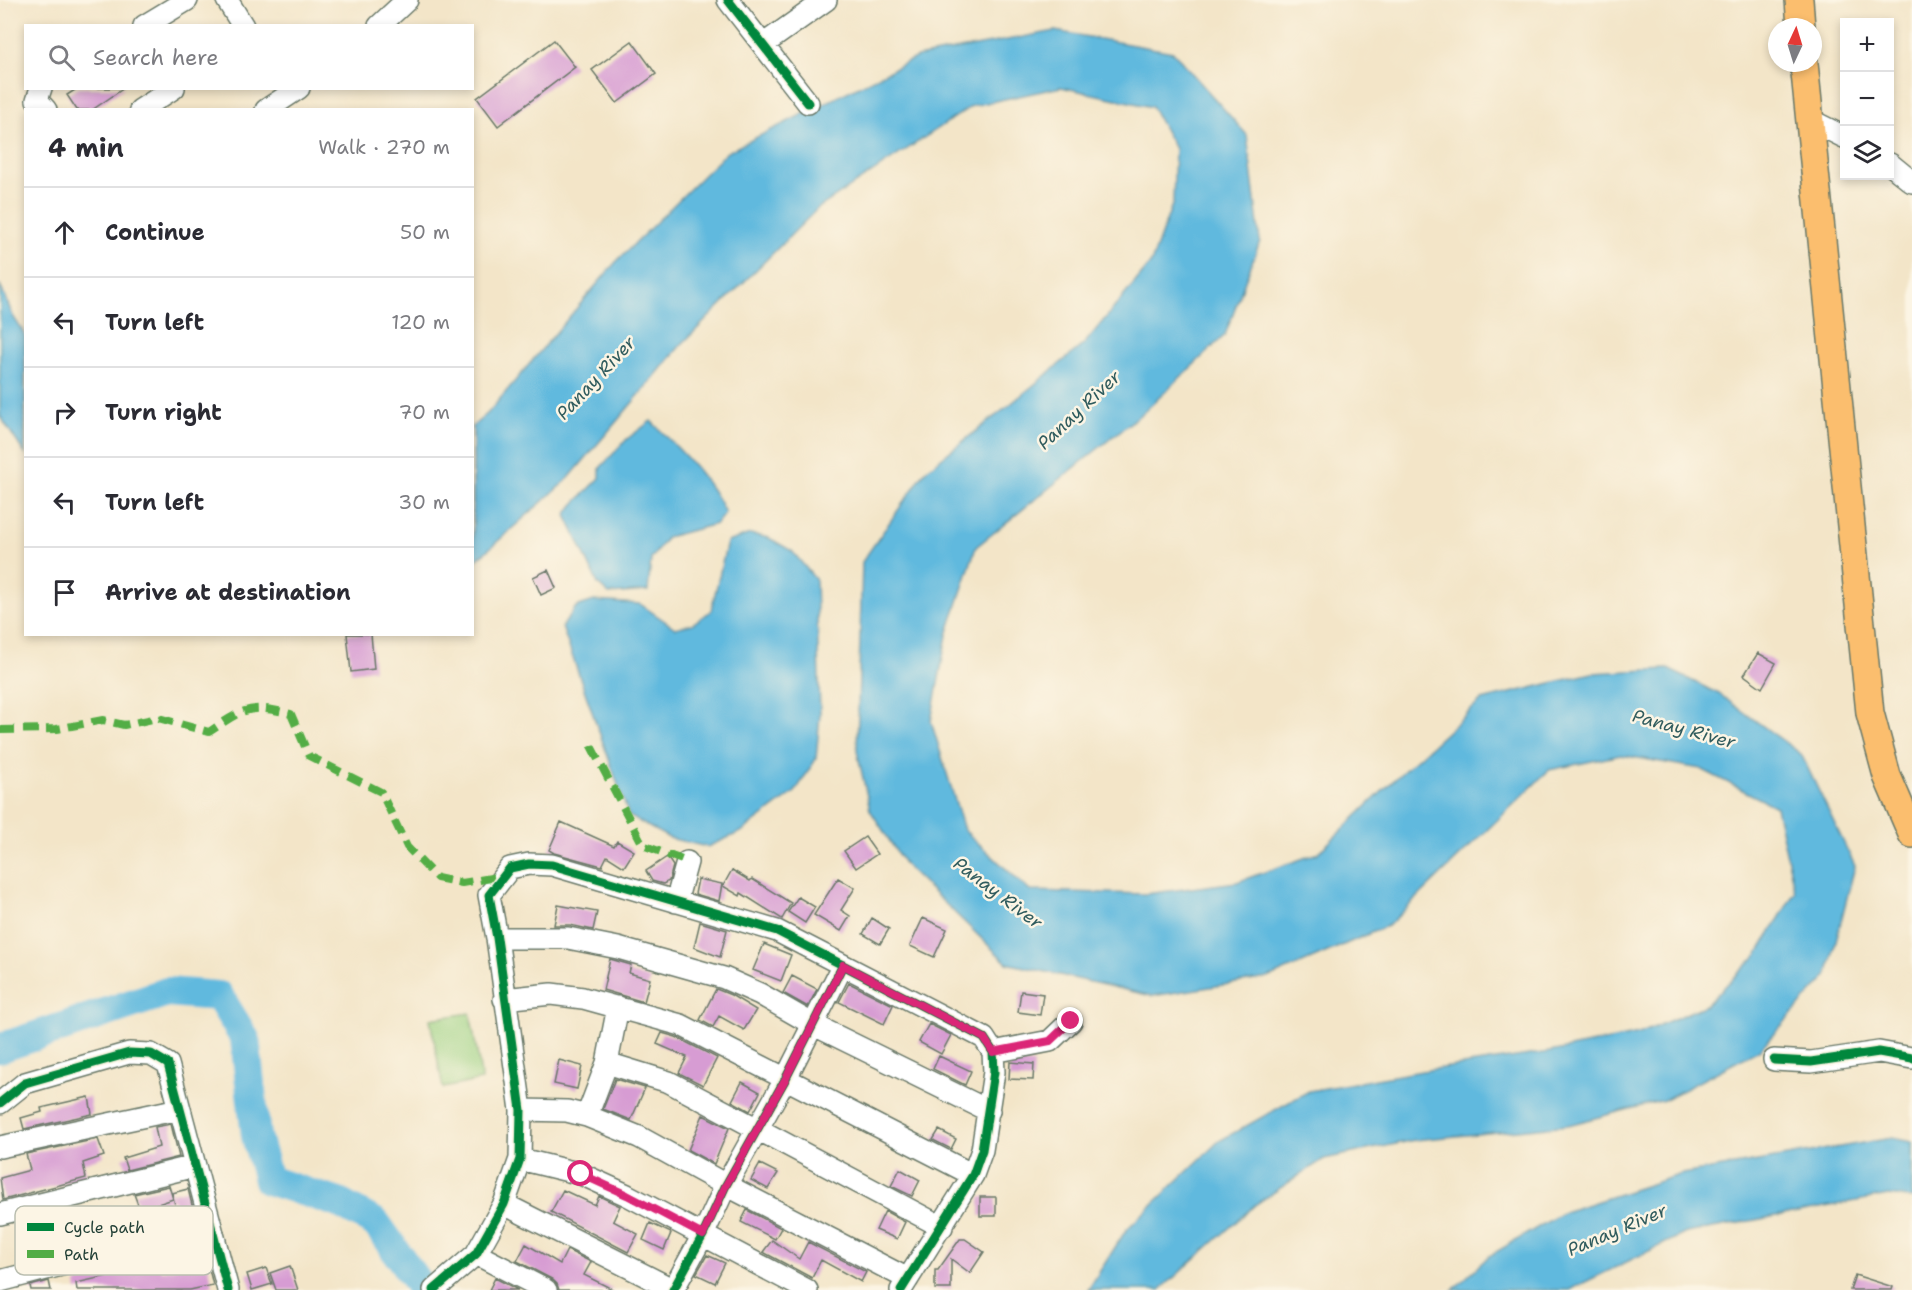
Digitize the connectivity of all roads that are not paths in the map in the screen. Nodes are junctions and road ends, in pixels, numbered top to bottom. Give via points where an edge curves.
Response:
1 (188, 0) edge
2 (227, 0) edge
3 (407, 0) edge
4 (728, 0) edge
5 (826, 0) edge
6 (1798, 0) edge
7 (1800, 18) edge
8 (147, 24) edge
9 (242, 24) edge
10 (381, 24) edge
11 (764, 44) junction
12 (1805, 72) edge
13 (40, 90) edge
14 (171, 90) edge
15 (293, 95) edge
16 (808, 103) dead end
17 (44, 108) edge
18 (143, 108) edge
19 (270, 108) edge
20 (1810, 120) junction
21 (1840, 135) edge
22 (1894, 168) edge
23 (1912, 182) edge
24 (1912, 834) edge
25 (687, 862) dead end
26 (676, 902) junction
27 (497, 938) junction
28 (843, 965) junction
29 (504, 999) junction
30 (618, 1007) junction
31 (1071, 1021) dead end
32 (814, 1025) junction
33 (993, 1052) junction
34 (1912, 1058) edge
35 (1774, 1060) dead end
36 (607, 1063) junction
37 (786, 1078) junction
38 (0, 1103) edge
39 (179, 1109) junction
40 (521, 1110) junction
41 (989, 1111) junction
42 (587, 1116) junction
43 (757, 1129) junction
44 (0, 1147) edge
45 (520, 1159) junction
46 (195, 1166) junction
47 (973, 1175) junction
48 (726, 1185) junction
49 (504, 1204) junction
50 (32, 1206) edge
51 (206, 1206) edge
52 (15, 1210) edge
53 (0, 1214) edge
54 (942, 1227) junction
55 (703, 1235) junction
56 (213, 1236) edge
57 (476, 1254) junction
58 (23, 1275) edge
59 (0, 1281) edge
60 (905, 1284) edge
61 (223, 1289) edge
62 (434, 1290) edge
63 (546, 1290) edge
64 (673, 1290) edge
65 (807, 1290) edge

1 - 8 street
2 - 9 street
3 - 10 street
4 - 11 street
5 - 11 street
6 - 7 main road
11 - 16 street
12 - 20 main road
13 - 17 street via 37,100
14 - 18 street
15 - 19 street
20 - 21 street
20 - 24 main road via 1870,713 1887,776
22 - 23 street
25 - 26 street
26 - 27 street via 552,865 529,864 510,868 489,895
26 - 28 street via 777,931
27 - 29 street
27 - 32 street via 568,938 618,948 724,978
28 - 32 street
28 - 33 street via 984,1038
29 - 30 street via 551,994
29 - 40 street
30 - 36 street
30 - 37 street via 681,1025
31 - 33 street via 1050,1041
32 - 37 street
32 - 41 street
33 - 41 street
34 - 35 street via 1879,1052 1810,1062
36 - 42 street
36 - 43 street via 669,1082
37 - 43 street
37 - 47 street
38 - 39 street via 25,1083 129,1053 151,1054 168,1064
39 - 44 street
39 - 46 street
40 - 42 street via 567,1111
40 - 45 street
41 - 47 street
42 - 48 street via 639,1137
43 - 48 street
43 - 54 street
45 - 49 street
45 - 55 street via 581,1174
46 - 50 street
46 - 51 street
47 - 54 street
48 - 55 street
48 - 60 street
49 - 57 street
49 - 64 street
52 - 53 street
54 - 60 street
55 - 64 street
55 - 65 street
56 - 61 street
57 - 62 street
57 - 63 street
58 - 59 street

